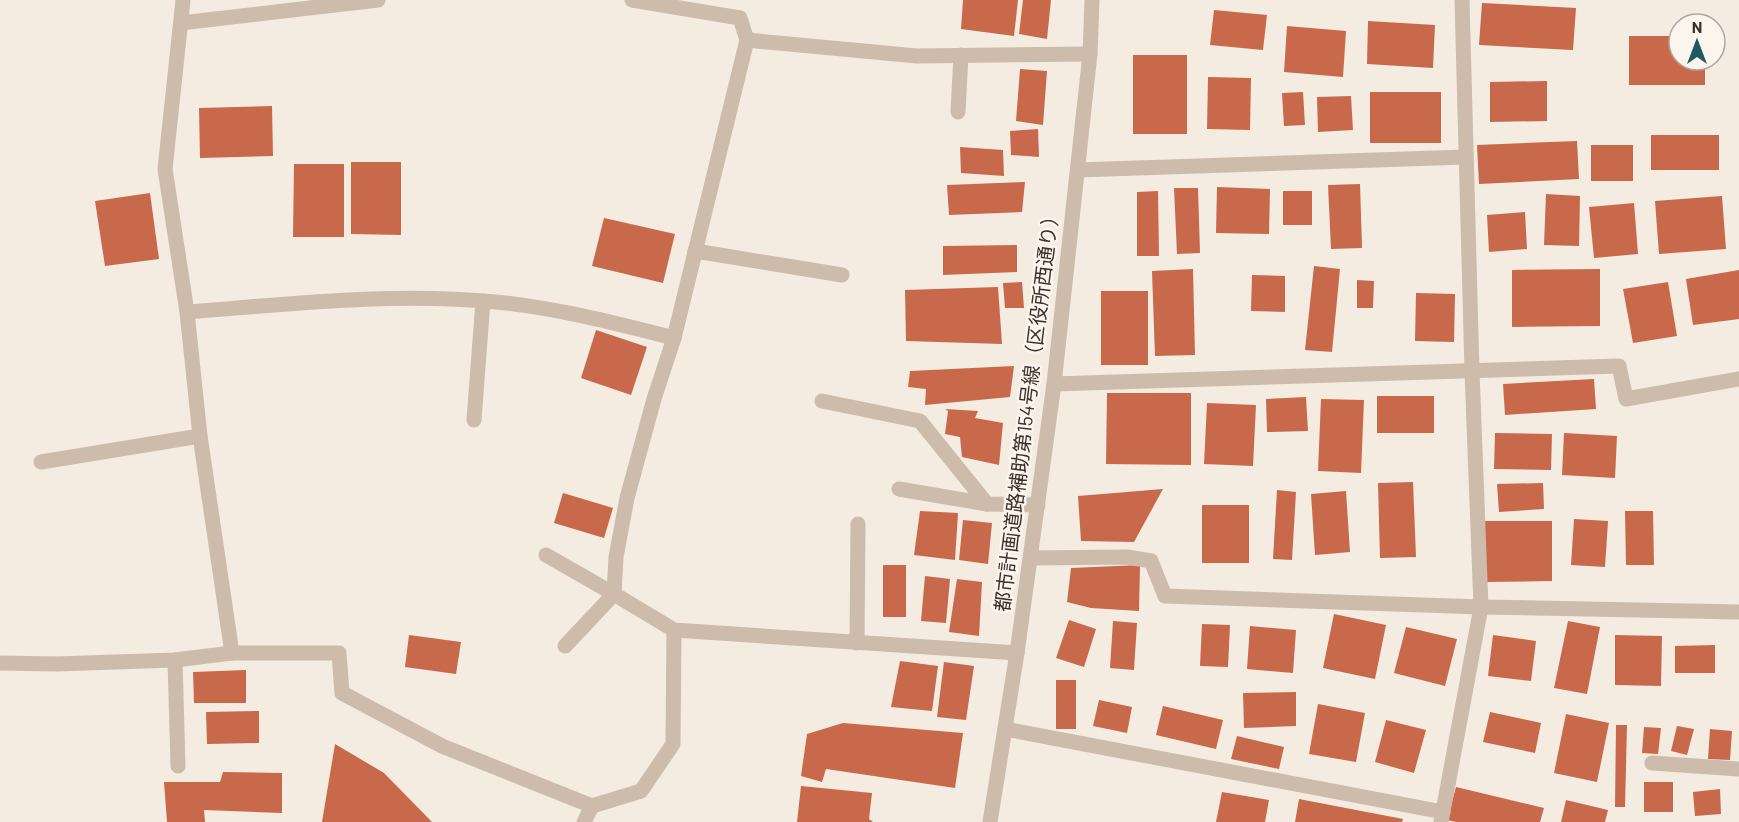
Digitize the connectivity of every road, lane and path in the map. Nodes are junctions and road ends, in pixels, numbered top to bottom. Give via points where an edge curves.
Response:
1 (183, 0) edge
2 (378, 0) edge
3 (632, 0) edge
4 (1092, 0) edge
5 (1462, 0) edge
6 (181, 23) junction
7 (747, 40) junction
8 (1090, 54) junction
9 (962, 55) junction
10 (958, 112) dead end
11 (1466, 157) junction
12 (1078, 170) junction
13 (695, 251) junction
14 (842, 275) dead end
15 (483, 301) junction
16 (187, 312) junction
17 (674, 338) junction
18 (1472, 371) junction
19 (1739, 380) edge
20 (1054, 384) junction
21 (822, 401) dead end
22 (474, 420) dead end
23 (200, 436) junction
24 (41, 462) dead end
25 (899, 489) dead end
26 (987, 504) junction
27 (1038, 505) junction
28 (858, 524) dead end
29 (546, 555) dead end
30 (1031, 558) junction
31 (614, 594) junction
32 (1481, 607) junction
33 (1739, 612) edge
34 (674, 630) junction
35 (857, 643) junction
36 (565, 646) dead end
37 (232, 653) junction
38 (1017, 653) junction
39 (175, 660) junction
40 (0, 663) edge
41 (1005, 729) junction
42 (1652, 763) dead end
43 (178, 766) dead end
44 (1739, 769) edge
45 (592, 806) junction
46 (1442, 817) edge
47 (584, 822) edge
48 (990, 822) edge

1 - 6 street
2 - 6 street
3 - 7 street via 740,18
4 - 8 street, 都市計画道路補助第154号線（区役所西通り）
5 - 11 street
6 - 16 street via 165,169
7 - 9 street via 917,56
7 - 13 street
8 - 9 street
8 - 12 street, 都市計画道路補助第154号線（区役所西通り）
9 - 10 street
11 - 12 street
11 - 18 street
12 - 20 street, 都市計画道路補助第154号線（区役所西通り）
13 - 14 street
13 - 17 street
15 - 16 street via 321,301
15 - 17 street via 585,315
15 - 22 street
16 - 23 street
17 - 31 street via 627,498
18 - 19 street via 1619,366 1626,399
18 - 20 street
18 - 32 street
20 - 27 street, 都市計画道路補助第154号線（区役所西通り）
21 - 26 street via 920,421
23 - 24 street
23 - 37 street
25 - 26 street
26 - 27 street
27 - 30 street, 都市計画道路補助第154号線（区役所西通り）
28 - 35 street
29 - 31 street
30 - 32 street via 1127,557 1151,561 1165,596
30 - 38 street, 都市計画道路補助第154号線（区役所西通り）
31 - 34 street
31 - 36 street
32 - 33 street
32 - 46 street
34 - 35 street
34 - 45 street via 673,744 640,791
35 - 38 street
37 - 39 street
37 - 45 street via 339,653 342,693 442,746
38 - 41 street, 都市計画道路補助第154号線（区役所西通り）
39 - 40 street
39 - 43 street
41 - 46 street
41 - 48 street, 都市計画道路補助第154号線（区役所西通り）
42 - 44 street
45 - 47 street

